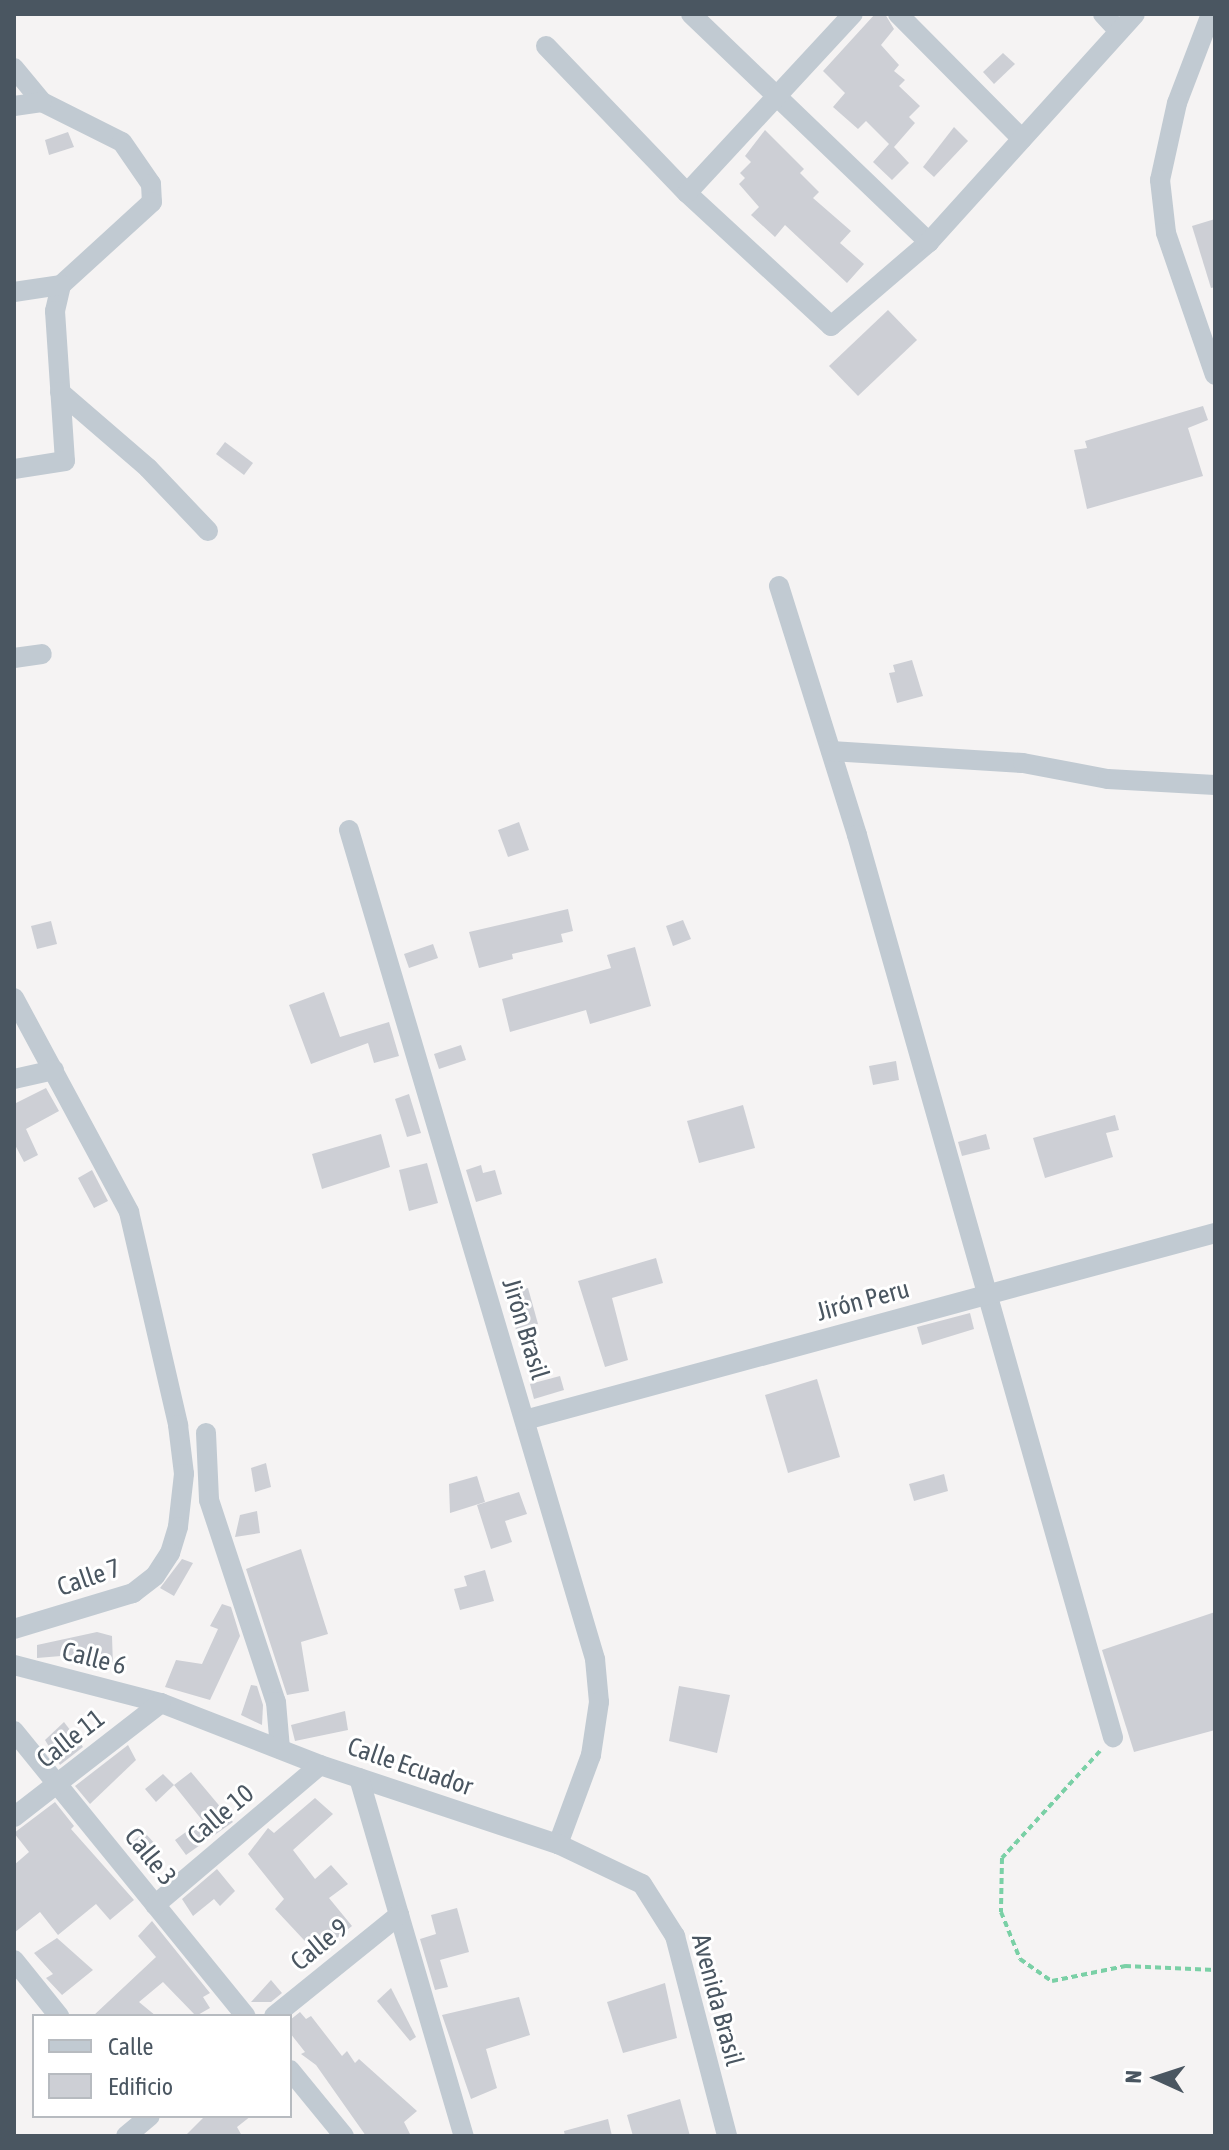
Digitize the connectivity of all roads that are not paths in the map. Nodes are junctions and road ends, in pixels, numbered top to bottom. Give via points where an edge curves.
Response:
1 (691, 14) edge
2 (853, 14) edge
3 (898, 14) edge
4 (1103, 14) edge
5 (1211, 14) edge
6 (1134, 19) edge
7 (546, 46) dead end
8 (14, 68) edge
9 (777, 98) junction
10 (42, 102) junction
11 (14, 106) edge
12 (1022, 139) junction
13 (687, 193) junction
14 (929, 242) junction
15 (61, 285) junction
16 (14, 292) edge
17 (1215, 375) edge
18 (60, 392) junction
19 (14, 469) edge
20 (208, 531) dead end
21 (779, 586) dead end
22 (42, 654) dead end
23 (14, 658) edge
24 (831, 751) junction
25 (1215, 785) edge
26 (349, 830) dead end
27 (14, 998) edge
28 (54, 1070) junction
29 (14, 1079) edge
30 (1215, 1233) edge
31 (988, 1294) junction
32 (525, 1420) junction
33 (206, 1433) dead end
34 (209, 1500) junction
35 (179, 1511) junction
36 (14, 1629) edge
37 (14, 1665) edge
38 (161, 1703) junction
39 (14, 1731) edge
40 (1113, 1737) road end
41 (280, 1749) junction
42 (320, 1765) junction
43 (359, 1778) junction
44 (57, 1784) junction
45 (14, 1817) edge
46 (558, 1844) junction
47 (642, 1884) joint
48 (155, 1905) junction
49 (399, 1915) junction
50 (14, 1960) edge
51 (57, 2014) edge
52 (244, 2014) edge
53 (276, 2014) edge
54 (292, 2072) edge
55 (147, 2122) edge
56 (126, 2136) edge
57 (344, 2136) edge
58 (464, 2136) edge
59 (727, 2136) edge

1 - 9 street
2 - 9 street
3 - 12 street
4 - 6 street
5 - 17 street via 1177,103 1160,180 1166,233
6 - 12 street
7 - 13 street
8 - 10 street
9 - 13 street
9 - 14 street
10 - 11 street
10 - 15 street via 122,142 151,184 152,202
12 - 14 street
13 - 14 street via 831,326
15 - 16 street
15 - 18 street via 55,311
18 - 19 street via 65,461
18 - 20 street via 148,468
21 - 24 street
22 - 23 street
24 - 25 street via 1023,763 1108,779
24 - 31 street
26 - 32 street, Jirón Brasil
27 - 28 street, Calle 7
28 - 29 street
28 - 35 street, Calle 7 via 129,1212 178,1425 184,1474
30 - 31 street, Jirón Peru
31 - 32 street, Jirón Peru
31 - 40 street
32 - 46 street, Jirón Brasil via 595,1659 599,1702 591,1755
33 - 34 street
34 - 35 street
34 - 41 street via 276,1702
35 - 36 street, Calle 7 via 170,1553 155,1576 133,1593
37 - 38 street, Calle 6
38 - 41 street, Calle Ecuador
38 - 44 street, Calle 11
39 - 44 street, Calle 3
41 - 42 street, Calle Ecuador
42 - 43 street, Calle Ecuador
42 - 48 street, Calle 10
43 - 46 street, Calle Ecuador
43 - 49 street
44 - 45 street, Calle 11
44 - 48 street, Calle 3
46 - 47 street, Calle Ecuador
47 - 59 street, Avenida Brasil via 675,1936
48 - 52 street, Calle 3
49 - 53 street, Calle 9
49 - 58 street
50 - 51 street
54 - 57 street
55 - 56 street

